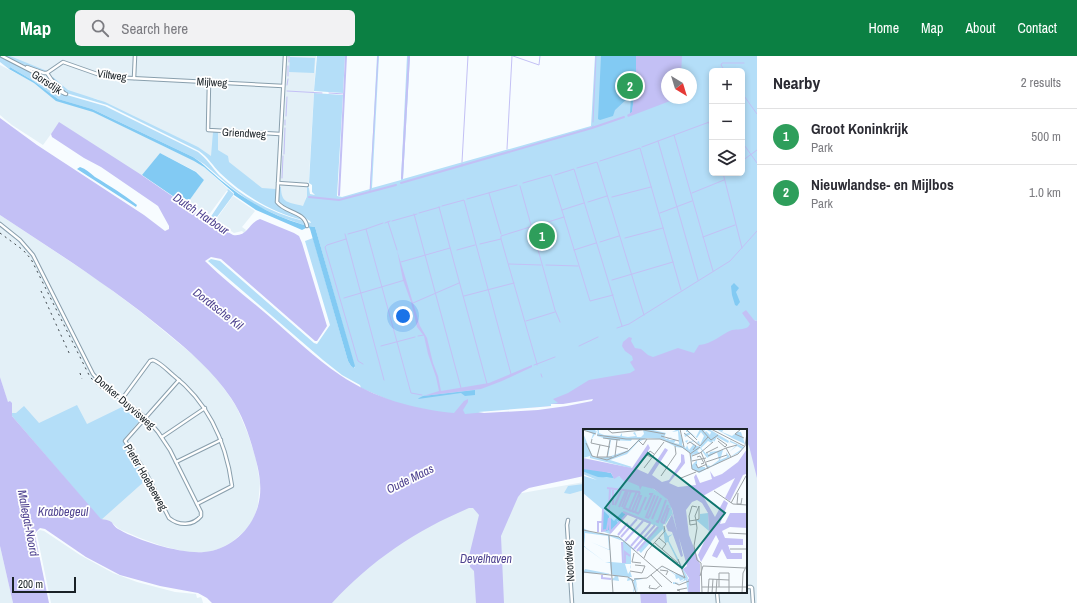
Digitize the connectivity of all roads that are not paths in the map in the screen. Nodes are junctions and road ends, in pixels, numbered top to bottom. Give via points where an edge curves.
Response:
1 (2, 56) edge
2 (135, 56) edge
3 (285, 56) edge
4 (23, 66) junction
5 (47, 73) junction
6 (134, 78) junction
7 (209, 82) junction
8 (283, 86) junction
9 (280, 134) junction
10 (278, 183) junction
11 (307, 185) dead end
12 (0, 224) edge
13 (308, 226) dead end
14 (179, 380) junction
15 (122, 399) junction
16 (205, 408) junction
17 (145, 417) junction
18 (162, 437) junction
19 (221, 440) junction
20 (176, 462) junction
21 (196, 504) junction
22 (568, 520) dead end
23 (194, 523) joint
24 (747, 587) edge
25 (717, 593) edge
26 (572, 603) edge
27 (718, 603) edge
28 (753, 603) edge

1 - 4 street, Gorsdijk
2 - 6 street
3 - 8 street
4 - 5 street, Gorsdijk
4 - 5 street, Gorsdijk via 66,94
5 - 6 street, Viltweg via 62,62 105,77
6 - 7 street, Mijlweg
7 - 8 street, Mijlweg
7 - 9 street, Griendweg via 208,130
8 - 9 street, Griendweg
9 - 10 street, Griendweg
10 - 11 street
10 - 13 street, Griendweg via 278,204 304,218
12 - 15 street, Donker Duyvisweg via 34,255 93,374
14 - 15 street via 152,360
14 - 16 street
14 - 17 street
15 - 17 street, Donker Duyvisweg
16 - 18 street
16 - 19 street
17 - 18 street, Donker Duyvisweg
17 - 23 street, Pieter Hoebeeweg via 125,441 146,471 169,518
18 - 20 street, Donker Duyvisweg
19 - 20 street
19 - 21 street via 229,463 232,486
20 - 21 street, Donker Duyvisweg
21 - 23 street, Donker Duyvisweg via 201,516
22 - 26 street, Noordweg
24 - 28 street via 752,588
25 - 27 street

